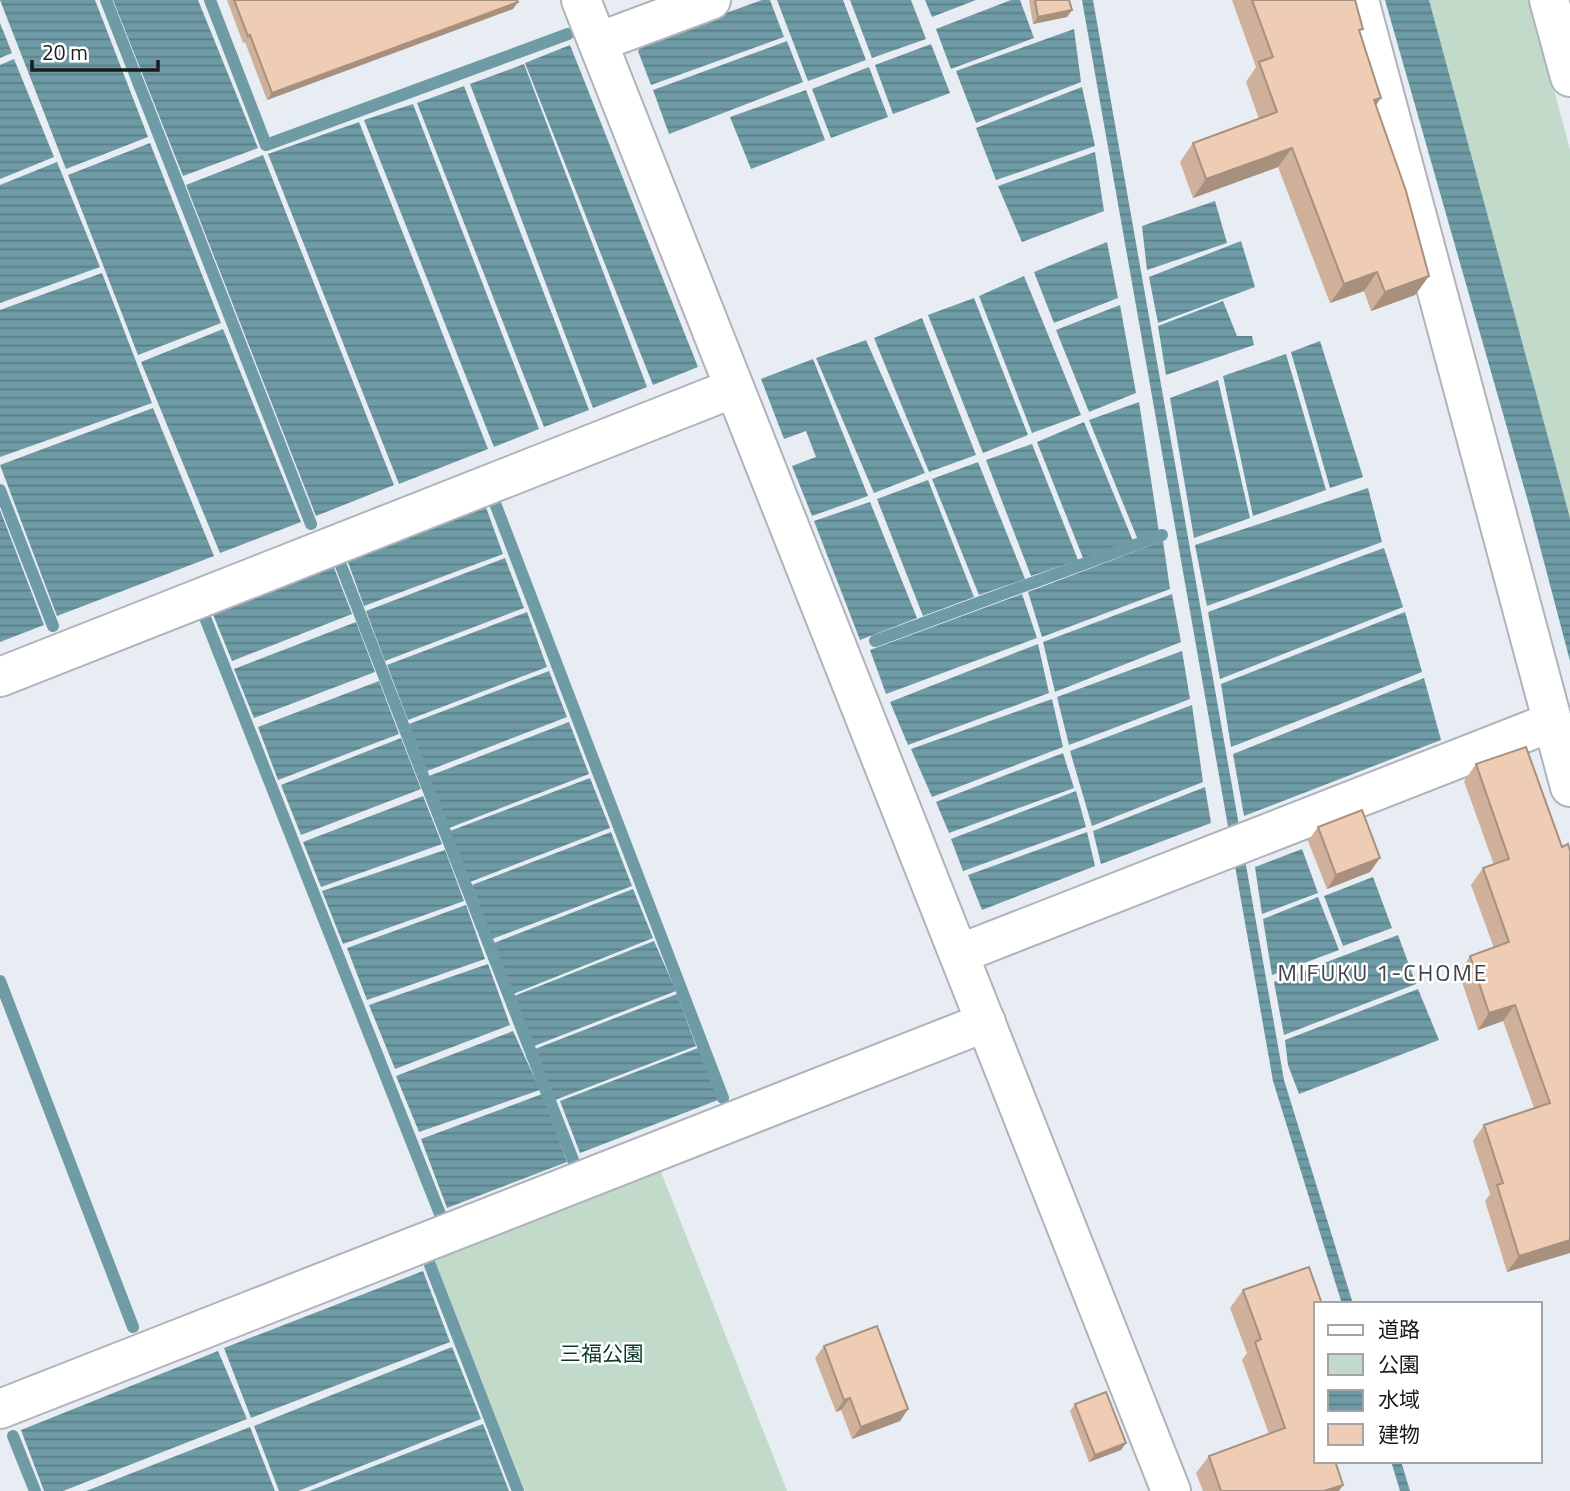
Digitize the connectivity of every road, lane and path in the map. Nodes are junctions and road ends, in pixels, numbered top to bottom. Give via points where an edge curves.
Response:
1 (581, 0) edge
2 (711, 0) edge
3 (1359, 0) edge
4 (1549, 0) edge
5 (597, 42) junction
6 (1570, 77) edge
7 (734, 388) junction
8 (0, 677) edge
9 (1552, 722) junction
10 (1570, 787) edge
11 (960, 954) junction
12 (986, 1022) junction
13 (0, 1409) edge
14 (1171, 1491) edge

1 - 5 street
2 - 5 street
3 - 9 street
4 - 6 street
5 - 7 street
7 - 8 street
7 - 11 street
9 - 10 street
9 - 11 street
11 - 12 street
12 - 13 street
12 - 14 street

